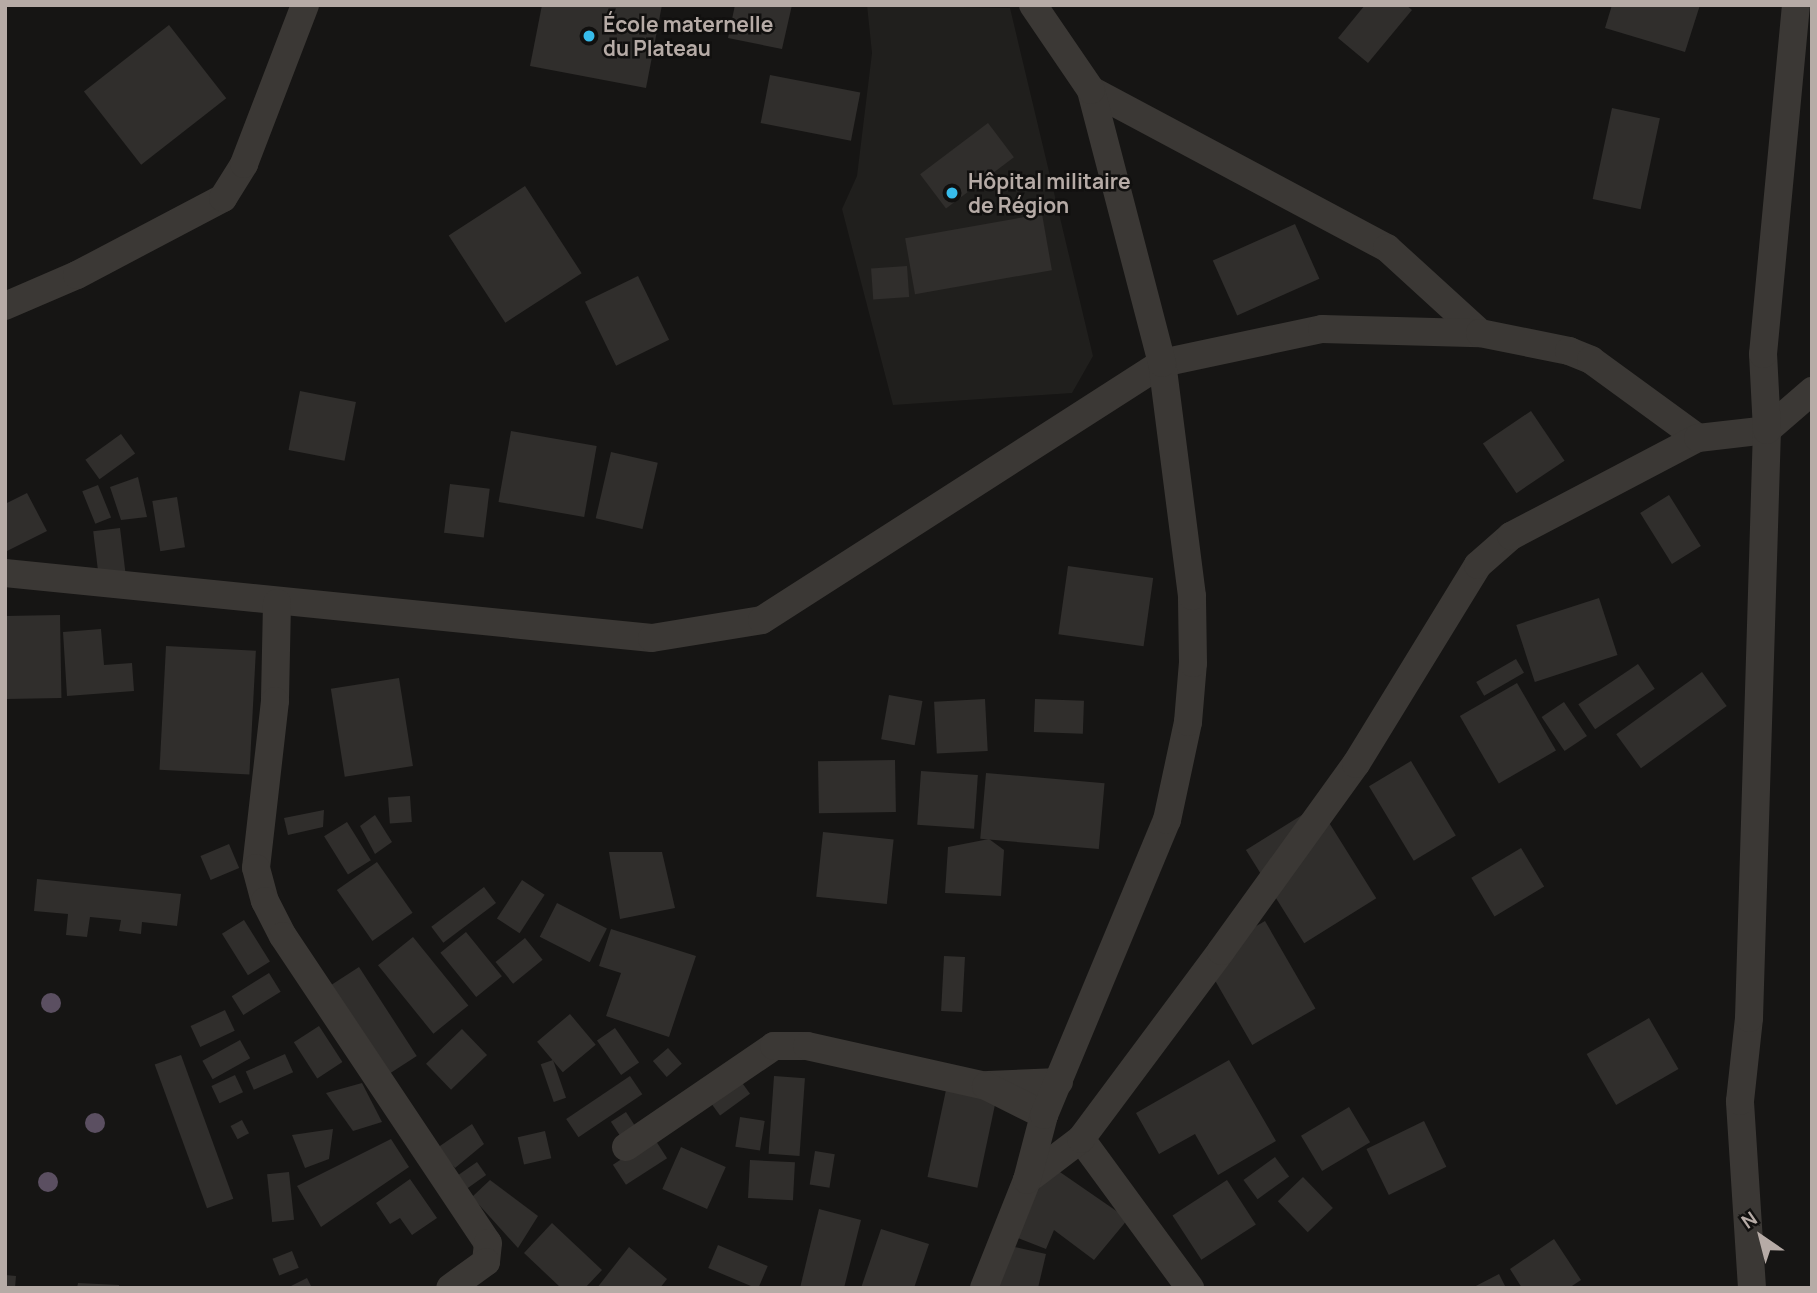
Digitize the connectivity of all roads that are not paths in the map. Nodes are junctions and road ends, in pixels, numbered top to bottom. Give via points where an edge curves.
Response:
1 (305, 5) edge
2 (1033, 5) edge
3 (1796, 5) edge
4 (1091, 90) junction
5 (5, 306) edge
6 (1480, 333) junction
7 (1162, 363) junction
8 (1812, 391) edge
9 (1767, 430) junction
10 (1698, 439) junction
11 (5, 573) edge
12 (277, 603) junction
13 (1059, 1082) junction
14 (986, 1086) junction
15 (1044, 1115) junction
16 (1081, 1139) junction
17 (626, 1147) dead end
18 (1027, 1180) junction
19 (450, 1288) edge
20 (984, 1288) edge
21 (1190, 1288) edge
22 (1752, 1288) edge

1 - 5 street via 244,164 223,198 77,275
2 - 4 street
3 - 9 street via 1763,354
4 - 6 street via 1387,248
4 - 7 street
6 - 7 street via 1322,329
6 - 10 street via 1591,360
7 - 12 street via 762,620 652,638
7 - 13 street via 1192,596 1188,722 1167,820
8 - 9 street
9 - 10 street
9 - 22 street via 1749,1018 1740,1101
10 - 16 street via 1511,536 1478,565 1356,765
11 - 12 street
12 - 19 street via 275,701 256,868 283,936 488,1243 486,1262
13 - 14 street
13 - 15 street
14 - 15 street
14 - 17 street via 807,1046 774,1046
15 - 18 street
16 - 18 street
16 - 21 street
18 - 20 street

